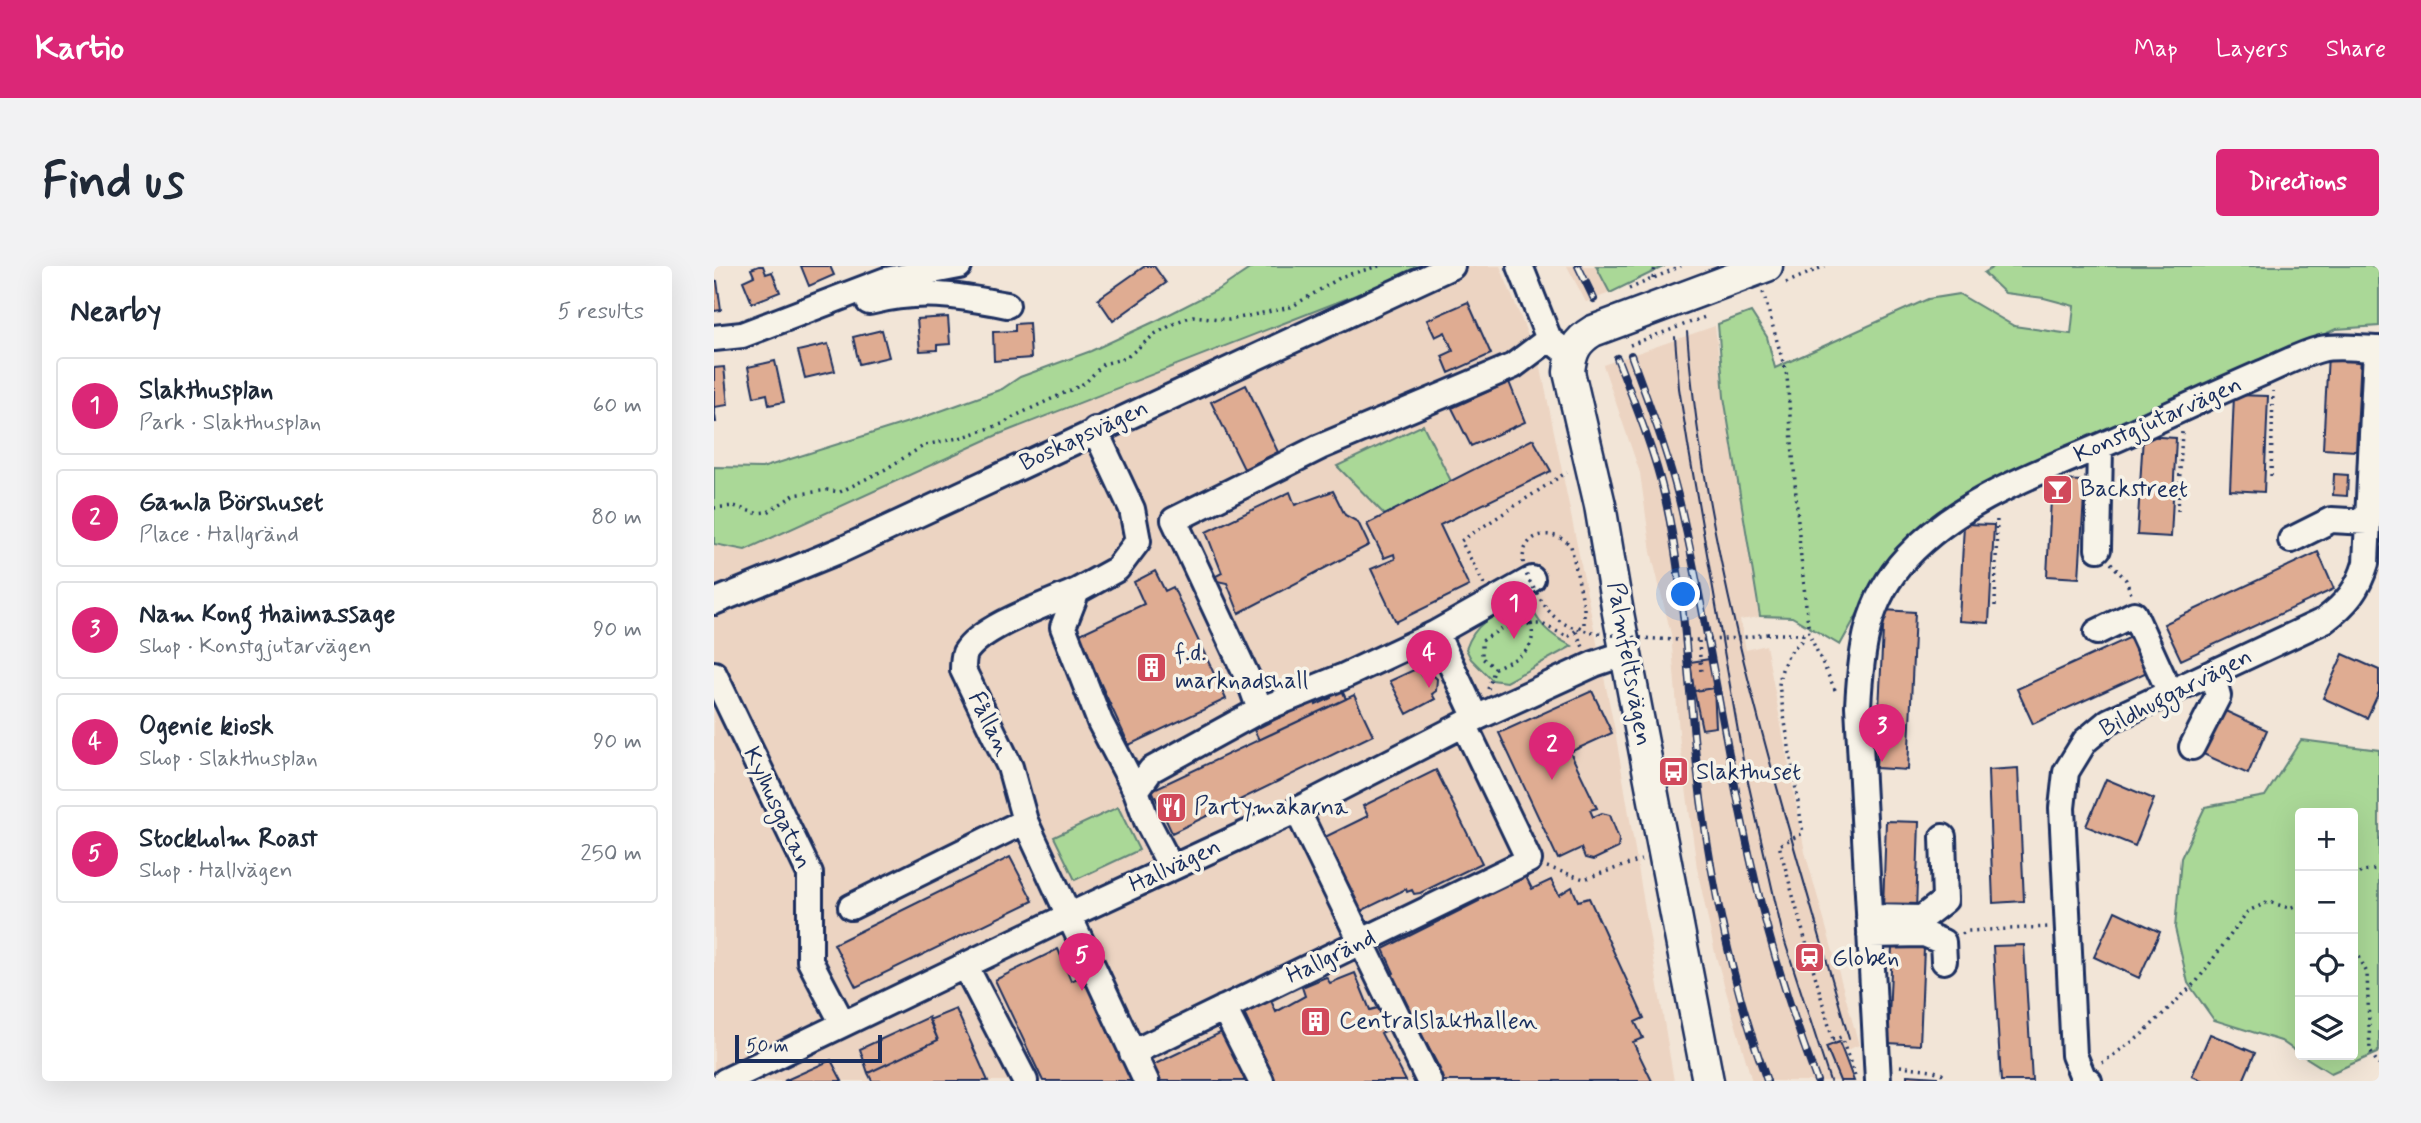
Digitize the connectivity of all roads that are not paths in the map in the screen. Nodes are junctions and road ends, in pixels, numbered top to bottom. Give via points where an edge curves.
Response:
1 (959, 266) edge
2 (1452, 266) edge
3 (1520, 266) edge
4 (1760, 269) edge
5 (842, 297) junction
6 (1007, 305) dead end
7 (714, 338) edge
8 (2378, 349) edge
9 (1563, 355) junction
10 (1095, 430) junction
11 (2101, 448) junction
12 (2368, 522) junction
13 (2291, 540) dead end
14 (2098, 549) dead end
15 (1532, 579) road end
16 (1077, 591) junction
17 (714, 602) edge
18 (2097, 632) dead end
19 (1436, 633) junction
20 (1626, 653) junction
21 (2212, 673) junction
22 (714, 674) edge
23 (2170, 693) junction
24 (1260, 710) junction
25 (1470, 721) junction
26 (2192, 747) dead end
27 (1136, 791) junction
28 (1297, 810) junction
29 (1025, 821) junction
30 (1943, 837) dead end
31 (1171, 867) junction
32 (851, 907) dead end
33 (1070, 915) junction
34 (1870, 926) junction
35 (1363, 942) junction
36 (1943, 952) road end
37 (965, 965) junction
38 (1224, 1008) junction
39 (843, 1024) junction
40 (1132, 1053) junction
41 (1878, 1074) edge
42 (2086, 1079) edge
43 (725, 1081) edge
44 (1025, 1081) edge
45 (1146, 1081) edge
46 (1261, 1081) edge
47 (1429, 1081) edge
48 (1708, 1081) edge

1 - 5 street via 886,280
2 - 10 street, Boskapsvägen
3 - 9 street, Palmfeltsvägen
4 - 9 main road via 1593,331
5 - 6 street via 863,304 930,293
5 - 7 street via 742,335
8 - 11 street, Konstgjutarvägen via 2323,348
8 - 12 street, Bildhuggarvägen
9 - 20 main road, Palmfeltsvägen via 1600,505
9 - 24 street via 1513,366 1320,447 1174,520
10 - 16 street, Fållan via 1132,509 1138,541 1117,569
10 - 17 street, Boskapsvägen via 841,550
11 - 14 street
11 - 34 street, Konstgjutarvägen via 1971,506 1905,559 1875,606 1860,661 1858,706
12 - 13 street via 2331,520
12 - 21 street, Bildhuggarvägen via 2361,580 2343,606 2325,620
15 - 19 street
16 - 27 street via 1063,627 1100,722
16 - 29 street, Fållan via 979,638 964,655 962,670 1010,767
18 - 23 street via 2134,614
19 - 24 street
19 - 25 street
20 - 25 street, Hallvägen
20 - 48 main road, Palmfeltsvägen
21 - 23 street, Bildhuggarvägen
21 - 26 street via 2218,696
22 - 39 street, Kylhusgatan via 810,874 810,961
23 - 42 street, Bildhuggarvägen via 2109,721 2085,741 2066,772 2062,808 2074,1055
24 - 27 street via 1151,770
25 - 28 street, Hallvägen
25 - 35 street, Hallgränd via 1529,860
27 - 31 street
28 - 31 street, Hallvägen
28 - 35 street
29 - 32 street
29 - 33 street, Fållan
30 - 34 street via 1945,900 1922,918
31 - 33 street, Hallvägen
33 - 37 street, Hallvägen
33 - 40 street, Fållan
34 - 36 street via 1924,934
34 - 41 street, Konstgjutarvägen
35 - 38 street, Hallgränd
35 - 47 street
37 - 39 street, Hallvägen
37 - 44 street
38 - 40 street, Hallgränd
38 - 46 street
39 - 43 street, Hallvägen
40 - 45 street, Fållan

